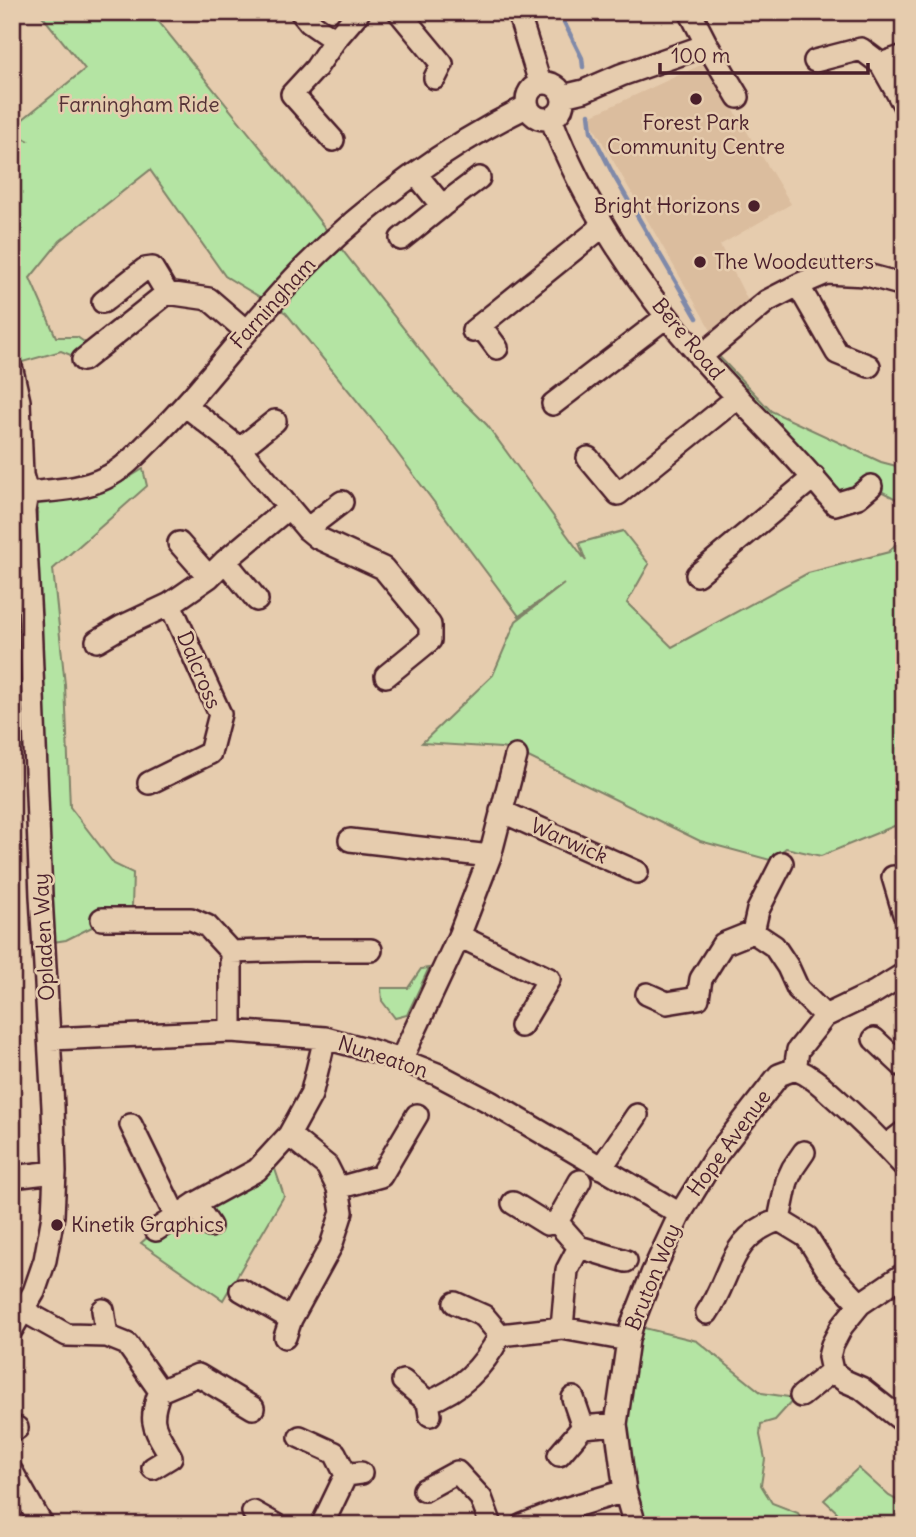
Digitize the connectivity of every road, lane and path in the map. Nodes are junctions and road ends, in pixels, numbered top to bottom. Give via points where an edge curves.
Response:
1 (301, 12) edge
2 (359, 12) edge
3 (399, 12) edge
4 (518, 12) edge
5 (690, 12) edge
6 (335, 40) junction
7 (707, 45) junction
8 (904, 56) edge
9 (815, 61) dead end
10 (881, 64) junction
11 (435, 78) dead end
12 (540, 83) junction
13 (562, 96) junction
14 (738, 97) dead end
15 (904, 105) edge
16 (528, 106) junction
17 (551, 118) junction
18 (333, 141) dead end
19 (416, 174) junction
20 (479, 178) dead end
21 (442, 206) junction
22 (603, 226) junction
23 (401, 239) dead end
24 (798, 285) junction
25 (904, 285) edge
26 (167, 293) junction
27 (103, 302) dead end
28 (666, 317) junction
29 (246, 331) junction
30 (497, 348) dead end
31 (700, 357) junction
32 (83, 360) dead end
33 (869, 366) dead end
34 (12, 370) edge
35 (738, 397) junction
36 (15, 402) edge
37 (553, 404) dead end
38 (185, 405) junction
39 (275, 421) dead end
40 (240, 449) junction
41 (588, 458) dead end
42 (814, 477) junction
43 (871, 486) dead end
44 (27, 493) junction
45 (342, 502) dead end
46 (288, 508) junction
47 (307, 530) junction
48 (179, 543) dead end
49 (225, 561) junction
50 (698, 575) dead end
51 (209, 577) junction
52 (257, 600) dead end
53 (170, 604) junction
54 (97, 641) dead end
55 (386, 676) dead end
56 (516, 756) dead end
57 (149, 783) dead end
58 (501, 811) junction
59 (350, 840) dead end
60 (490, 856) junction
61 (782, 863) dead end
62 (637, 872) dead end
63 (893, 877) dead end
64 (904, 914) edge
65 (102, 919) dead end
66 (753, 932) junction
67 (459, 936) junction
68 (371, 950) dead end
69 (231, 952) junction
70 (904, 974) edge
71 (648, 994) dead end
72 (825, 1016) junction
73 (522, 1026) dead end
74 (231, 1031) junction
75 (325, 1038) junction
76 (50, 1039) junction
77 (874, 1039) dead end
78 (401, 1060) junction
79 (904, 1067) edge
80 (795, 1069) junction
81 (416, 1115) dead end
82 (637, 1115) dead end
83 (904, 1132) edge
84 (138, 1133) dead end
85 (289, 1135) junction
86 (886, 1146) junction
87 (804, 1152) dead end
88 (904, 1166) edge
89 (601, 1168) junction
90 (55, 1172) junction
91 (12, 1177) edge
92 (580, 1181) dead end
93 (338, 1188) junction
94 (513, 1203) dead end
95 (195, 1204) junction
96 (680, 1214) junction
97 (176, 1217) junction
98 (779, 1220) junction
99 (557, 1222) junction
100 (210, 1226) dead end
101 (156, 1230) dead end
102 (579, 1247) junction
103 (626, 1261) dead end
104 (904, 1275) edge
105 (240, 1290) dead end
106 (455, 1303) dead end
107 (860, 1304) junction
108 (103, 1310) dead end
109 (707, 1313) dead end
110 (18, 1320) edge
111 (562, 1328) junction
112 (500, 1335) junction
113 (107, 1336) junction
114 (628, 1340) junction
115 (832, 1371) junction
116 (403, 1381) dead end
117 (160, 1391) junction
118 (801, 1396) dead end
119 (573, 1398) dead end
120 (253, 1408) dead end
121 (904, 1422) edge
122 (616, 1424) junction
123 (583, 1427) junction
124 (300, 1437) dead end
125 (559, 1455) dead end
126 (153, 1468) dead end
127 (12, 1472) edge
128 (424, 1490) dead end
129 (625, 1491) junction
130 (253, 1512) dead end
131 (42, 1525) edge
132 (276, 1525) edge
133 (323, 1525) edge
134 (491, 1525) edge
135 (522, 1525) edge
136 (635, 1525) edge

1 - 6 street
2 - 6 street
3 - 11 street via 442,64
4 - 12 street
5 - 7 street
6 - 18 street via 292,94
7 - 13 street
7 - 14 street
8 - 10 street
9 - 10 street via 861,49
10 - 15 street
12 - 13 street via 551,84
12 - 16 street via 528,95
13 - 17 street via 562,107
16 - 17 street via 534,115
16 - 19 street, Farningham
17 - 22 street, Bere Road
19 - 21 street
19 - 29 street, Farningham via 327,245
20 - 21 street
21 - 23 street
22 - 28 street, Bere Road
22 - 30 street via 477,328
24 - 25 street via 826,273 867,275
24 - 31 street via 767,301
24 - 33 street via 837,353
26 - 27 street via 152,268
26 - 29 street via 209,299
26 - 32 street
28 - 31 street, Bere Road
28 - 37 street
29 - 38 street, Farningham
31 - 35 street, Bere Road
34 - 36 street, Opladen Way
35 - 41 street via 618,494
35 - 42 street, Bere Road
36 - 44 street, Opladen Way
38 - 40 street
38 - 44 street, Farningham via 123,467 104,478 84,486
39 - 40 street
40 - 46 street
42 - 43 street, Bere Road via 835,504 858,497
42 - 50 street
44 - 76 street, Opladen Way via 24,511
45 - 47 street
46 - 47 street
46 - 49 street, Dalcross
47 - 55 street via 383,568 430,625 430,640
48 - 51 street
49 - 51 street, Dalcross
49 - 52 street
51 - 53 street, Dalcross
53 - 54 street, Dalcross
53 - 57 street, Dalcross via 220,714 210,753
56 - 58 street, Warwick
58 - 60 street, Warwick
58 - 62 street, Warwick
59 - 60 street
60 - 67 street, Warwick
61 - 66 street via 758,910
63 - 64 street
65 - 69 street via 191,919 206,926
66 - 71 street via 723,944 701,979 698,998 667,1003
66 - 72 street via 774,946 798,989
67 - 73 street via 549,979
67 - 78 street, Warwick
68 - 69 street
69 - 74 street
70 - 72 street
72 - 80 street via 798,1050
74 - 75 street, Nuneaton
74 - 76 street, Nuneaton
75 - 78 street, Nuneaton
75 - 85 street via 311,1095
76 - 90 street, Opladen Way
77 - 79 street
78 - 89 street, Nuneaton via 509,1112
80 - 86 street via 845,1106
80 - 96 street, Hope Avenue via 779,1075 715,1157
81 - 93 street via 381,1176
82 - 89 street
83 - 86 street
84 - 97 street
85 - 93 street via 327,1166
85 - 95 street via 257,1170
86 - 88 street
87 - 98 street via 787,1181
89 - 96 street, Nuneaton
90 - 91 street
90 - 110 street, Opladen Way via 45,1260
92 - 99 street
93 - 105 street via 342,1212 331,1246 288,1328
94 - 99 street via 547,1224
95 - 97 street
95 - 100 street
96 - 114 street, Bruton Way
97 - 101 street
98 - 107 street via 807,1237 827,1269
98 - 109 street via 743,1243
99 - 102 street
102 - 103 street
102 - 111 street via 567,1270
104 - 107 street
106 - 112 street via 484,1316
107 - 115 street via 832,1345
108 - 113 street
110 - 113 street via 67,1335
111 - 112 street
111 - 114 street
112 - 116 street via 463,1384 429,1408
113 - 117 street via 127,1345
114 - 122 street, Bruton Way
115 - 118 street
115 - 121 street
117 - 120 street via 198,1375
117 - 126 street via 152,1423 171,1457
119 - 123 street
122 - 123 street
122 - 129 street, Bruton Way
123 - 125 street
124 - 133 street via 335,1453 354,1474
127 - 131 street
128 - 134 street via 457,1472 481,1498
129 - 135 street
129 - 136 street, Bruton Way
130 - 132 street

